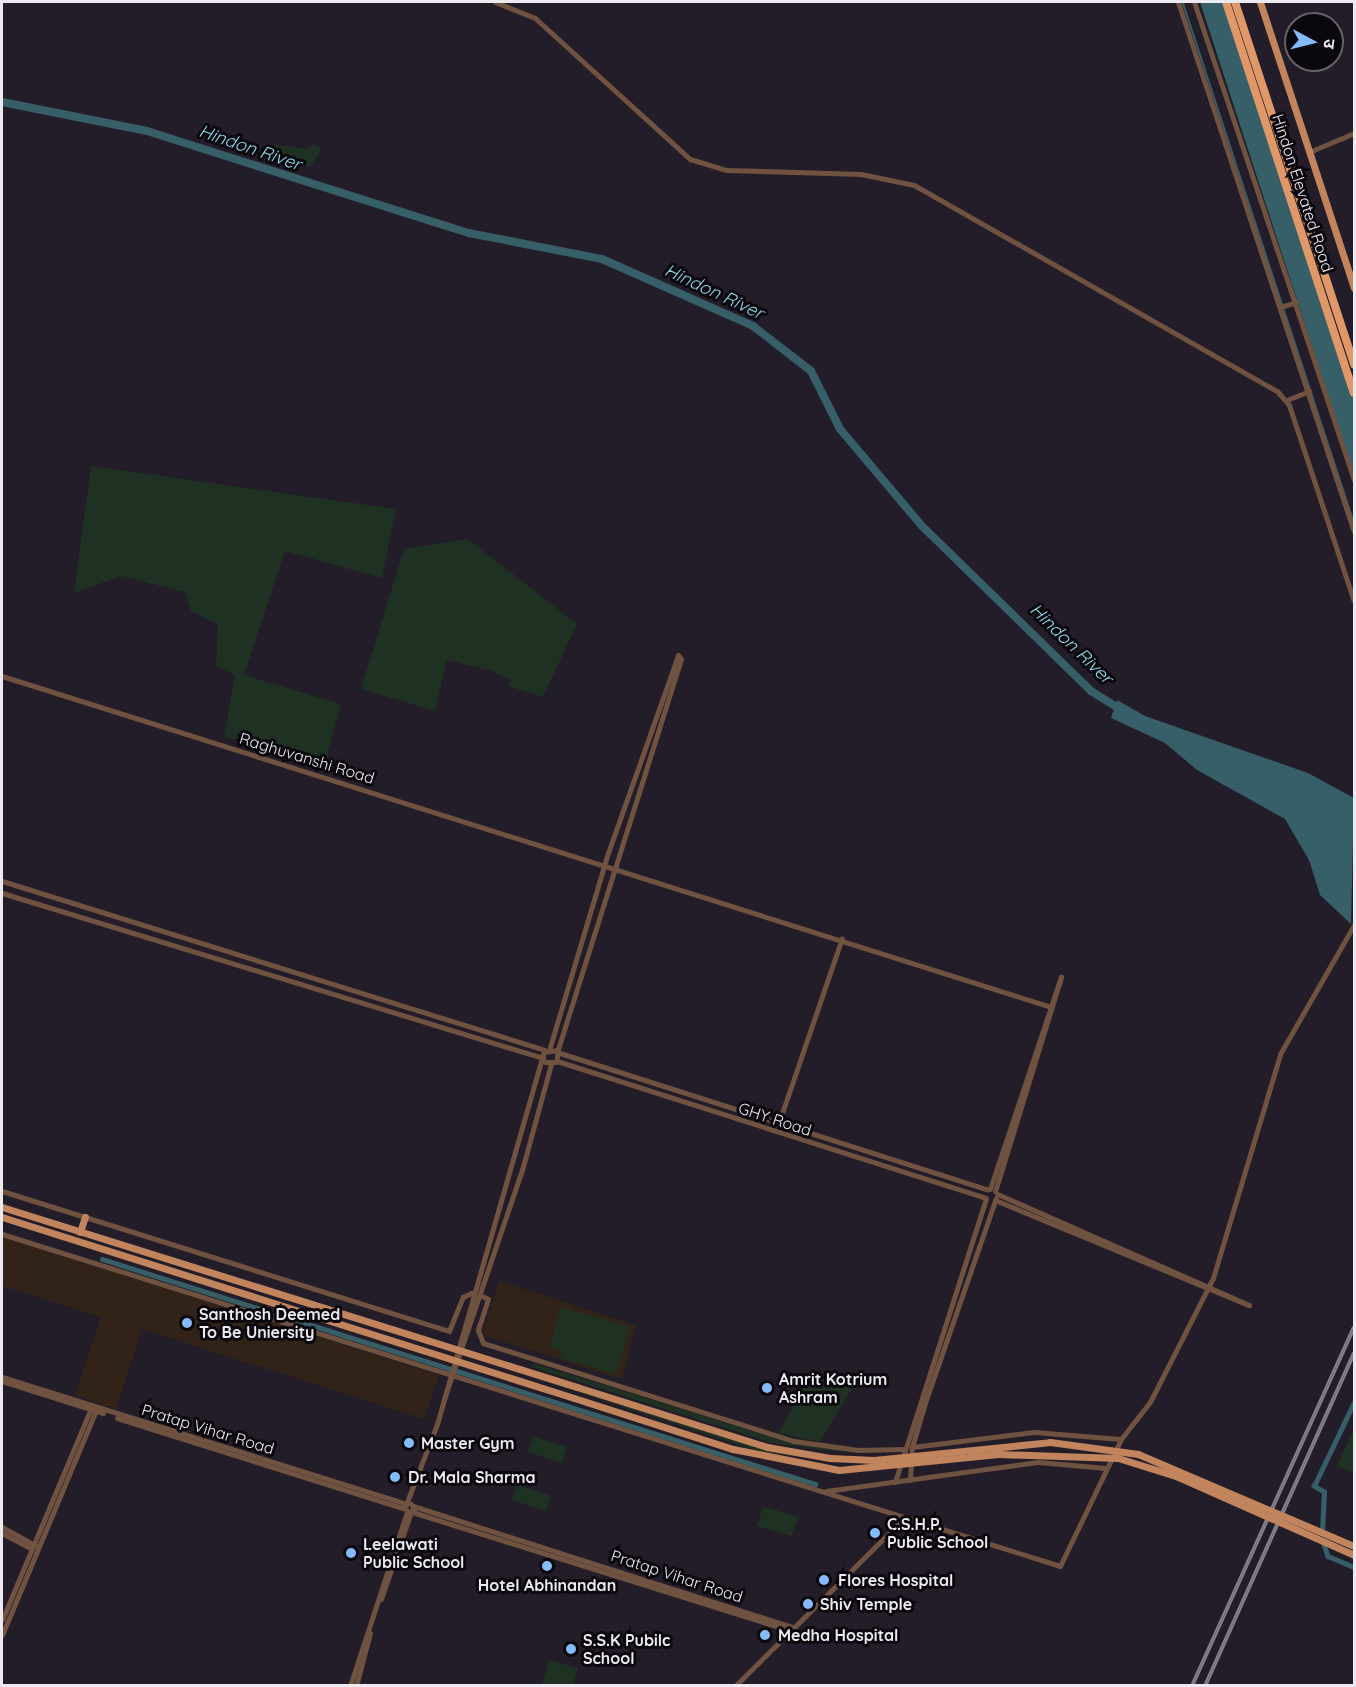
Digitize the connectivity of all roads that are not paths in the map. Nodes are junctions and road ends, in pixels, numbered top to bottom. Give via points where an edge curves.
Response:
1 (495, 2) edge
2 (1178, 2) edge
3 (1194, 2) edge
4 (1226, 2) edge
5 (1235, 2) edge
6 (1260, 2) edge
7 (1216, 75) junction
8 (1206, 79) junction
9 (1354, 133) edge
10 (1309, 152) junction
11 (1354, 288) edge
12 (1293, 303) junction
13 (1281, 307) junction
14 (1354, 365) edge
15 (1309, 391) junction
16 (1354, 393) edge
17 (1287, 400) junction
18 (1354, 480) edge
19 (1354, 532) edge
20 (1354, 601) edge
21 (2, 676) edge
22 (604, 865) junction
23 (615, 868) junction
24 (2, 881) edge
25 (2, 892) edge
26 (1354, 926) edge
27 (842, 938) junction
28 (1048, 1006) junction
29 (547, 1048) junction
30 (559, 1051) junction
31 (549, 1061) junction
32 (779, 1122) junction
33 (2, 1191) edge
34 (991, 1195) junction
35 (2, 1208) edge
36 (2, 1217) edge
37 (85, 1217) junction
38 (80, 1232) junction
39 (2, 1234) edge
40 (485, 1250) junction
41 (494, 1253) junction
42 (1205, 1286) junction
43 (471, 1293) junction
44 (480, 1295) junction
45 (459, 1350) junction
46 (453, 1368) junction
47 (2, 1379) edge
48 (93, 1408) junction
49 (1120, 1439) junction
50 (912, 1447) junction
51 (903, 1449) junction
52 (1106, 1468) junction
53 (910, 1480) junction
54 (895, 1482) junction
55 (824, 1491) junction
56 (409, 1508) junction
57 (905, 1517) junction
58 (2, 1527) edge
59 (2, 1533) edge
60 (1354, 1546) edge
61 (35, 1548) junction
62 (1354, 1555) edge
63 (2, 1620) edge
64 (793, 1629) junction
65 (2, 1635) edge
66 (350, 1686) edge
67 (356, 1686) edge
68 (735, 1686) edge

1 - 17 street via 535,18 690,159 726,170 861,174 914,185
2 - 8 street
3 - 7 street
4 - 16 highway, Hindon Elevated Road
5 - 14 highway, Hindon Elevated Road
6 - 10 main road
7 - 8 street
7 - 12 street
8 - 13 street
9 - 10 street
10 - 11 main road
12 - 13 street
12 - 18 street
13 - 15 street
15 - 17 street
15 - 19 street
17 - 20 street
21 - 22 street, Raghuvanshi Road
22 - 23 street, Raghuvanshi Road
22 - 23 street via 678,655 681,659
22 - 29 street
23 - 27 street, Raghuvanshi Road
23 - 30 street
24 - 29 street, GHY Road
25 - 31 street, GHY Road
26 - 42 street via 1281,1054 1215,1274
27 - 28 street, Raghuvanshi Road
27 - 32 street
28 - 34 street
28 - 34 street via 1061,977
29 - 30 street, GHY Road
29 - 31 street
30 - 31 street
30 - 32 street, GHY Road
31 - 34 street, GHY Road
31 - 40 street
31 - 41 street
32 - 34 street, GHY Road
33 - 37 street
34 - 42 street
34 - 50 street
34 - 51 street
35 - 38 main road
36 - 46 main road
37 - 38 main road
37 - 43 street via 449,1331 463,1297
38 - 45 main road
39 - 46 street
40 - 41 street
40 - 43 street
41 - 44 street
42 - 42 street via 1250,1305
42 - 49 street via 1150,1402
43 - 45 street
44 - 45 street
44 - 51 street via 488,1299 478,1330 483,1342 794,1441 858,1450
45 - 46 street
45 - 60 main road, bridge via 767,1447 831,1458 874,1460 1050,1442 1138,1454
46 - 55 street
46 - 56 street
46 - 62 main road, bridge via 573,1398 732,1449 839,1470 998,1454 1118,1458 1176,1476
47 - 48 street, Pratap Vihar Road
48 - 56 street, Pratap Vihar Road
48 - 61 street
49 - 50 street via 1034,1432
49 - 52 street
50 - 53 street
51 - 54 street
52 - 53 street via 1038,1462
52 - 57 street via 1060,1566
53 - 54 street
54 - 55 street
55 - 57 street
56 - 64 street, Pratap Vihar Road
56 - 66 street
56 - 67 street
57 - 64 street
58 - 61 street
59 - 61 street
61 - 63 street
61 - 65 street
64 - 68 street

